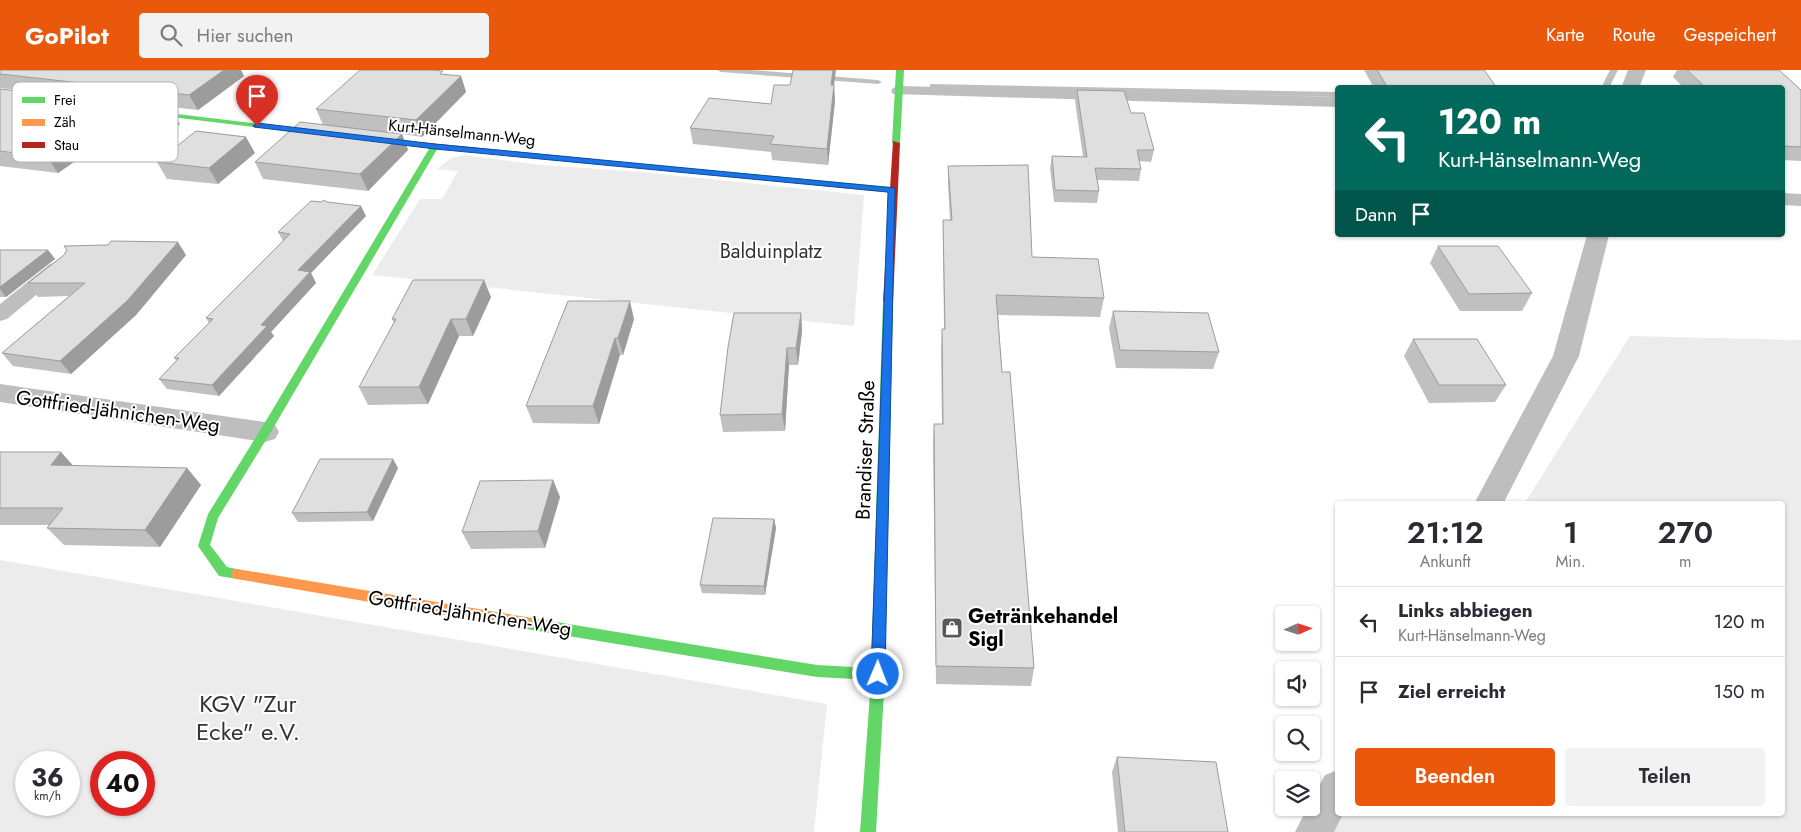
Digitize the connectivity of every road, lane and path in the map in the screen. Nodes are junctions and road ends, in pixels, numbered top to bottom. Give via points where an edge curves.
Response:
1 (900, 70) edge
2 (1637, 70) edge
3 (1631, 85) edge
4 (899, 91) junction
5 (1335, 102) edge
6 (178, 116) edge
7 (336, 135) edge
8 (356, 137) edge
9 (435, 146) junction
10 (892, 190) junction
11 (1785, 199) edge
12 (1801, 200) edge
13 (1597, 237) edge
14 (65, 263) edge
15 (0, 314) edge
16 (0, 393) edge
17 (265, 432) junction
18 (1490, 501) edge
19 (878, 674) junction
20 (1335, 793) edge
21 (868, 832) edge
22 (1314, 832) edge

1 - 4 street, Brandiser Straße
2 - 3 street
4 - 5 lane
4 - 10 street, Brandiser Straße
6 - 7 street
8 - 9 street, Kurt-Hänselmann-Weg
9 - 10 street, Kurt-Hänselmann-Weg
9 - 17 street, Gottfried-Jähnichen-Weg
10 - 19 street, Brandiser Straße
11 - 12 street
13 - 18 street via 1566,356
14 - 15 lane
16 - 17 street, Gottfried-Jähnichen-Weg
17 - 19 street, Gottfried-Jähnichen-Weg via 212,517 204,546 223,572 817,671
19 - 21 street, Brandiser Straße
20 - 22 street

